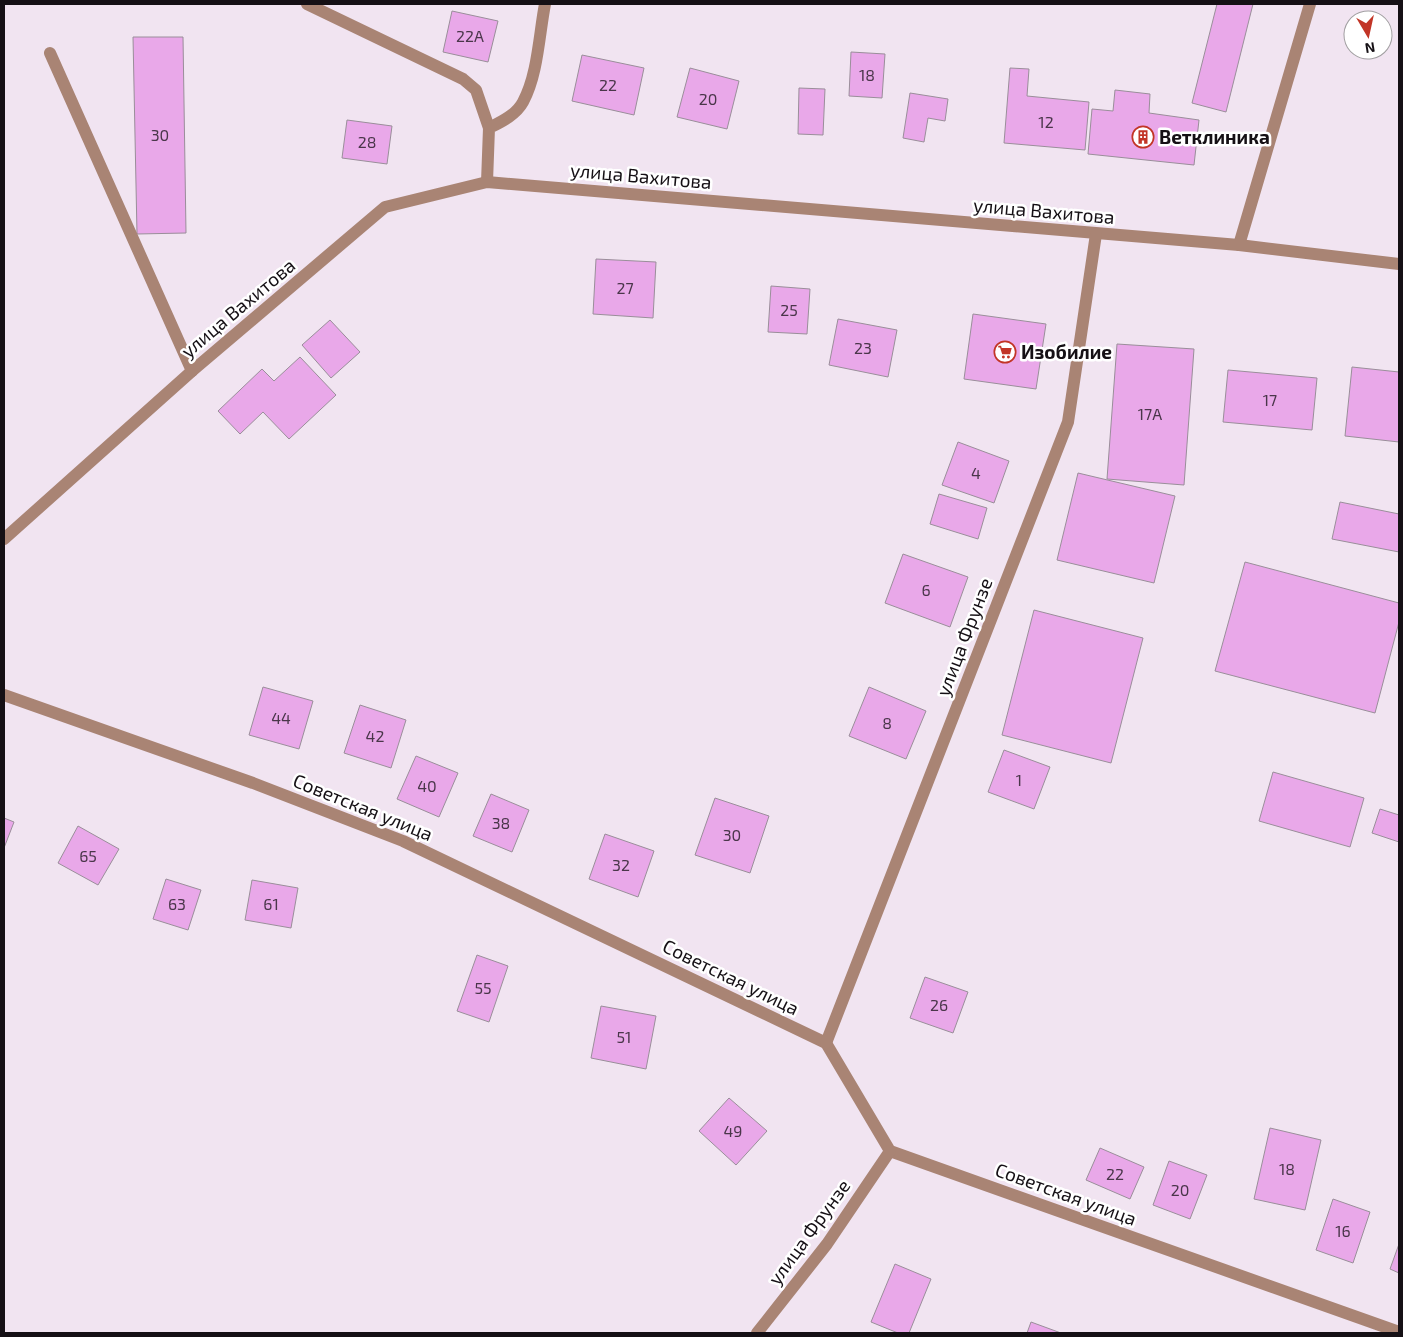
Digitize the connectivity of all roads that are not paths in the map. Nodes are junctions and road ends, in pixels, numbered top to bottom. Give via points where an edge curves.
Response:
1 (307, 4) edge
2 (545, 4) edge
3 (1310, 4) edge
4 (50, 54) dead end
5 (489, 128) junction
6 (487, 182) junction
7 (1096, 234) junction
8 (1239, 245) junction
9 (1399, 264) edge
10 (192, 371) junction
11 (4, 539) edge
12 (4, 695) edge
13 (826, 1043) junction
14 (890, 1151) junction
15 (1399, 1332) edge
16 (756, 1333) edge

1 - 5 street via 463,79 476,90
2 - 5 street via 532,75 522,104 506,119
3 - 8 street
4 - 10 street
5 - 6 street
6 - 7 street, улица Вахитова
6 - 10 street, улица Вахитова via 385,207
7 - 8 street, улица Вахитова
7 - 13 street, улица Фрунзе via 1068,422
8 - 9 street, улица Вахитова
10 - 11 street, улица Вахитова
12 - 13 street, Советская улица via 253,783 403,841
13 - 14 street
14 - 15 street, Советская улица
14 - 16 street, улица Фрунзе via 827,1244

